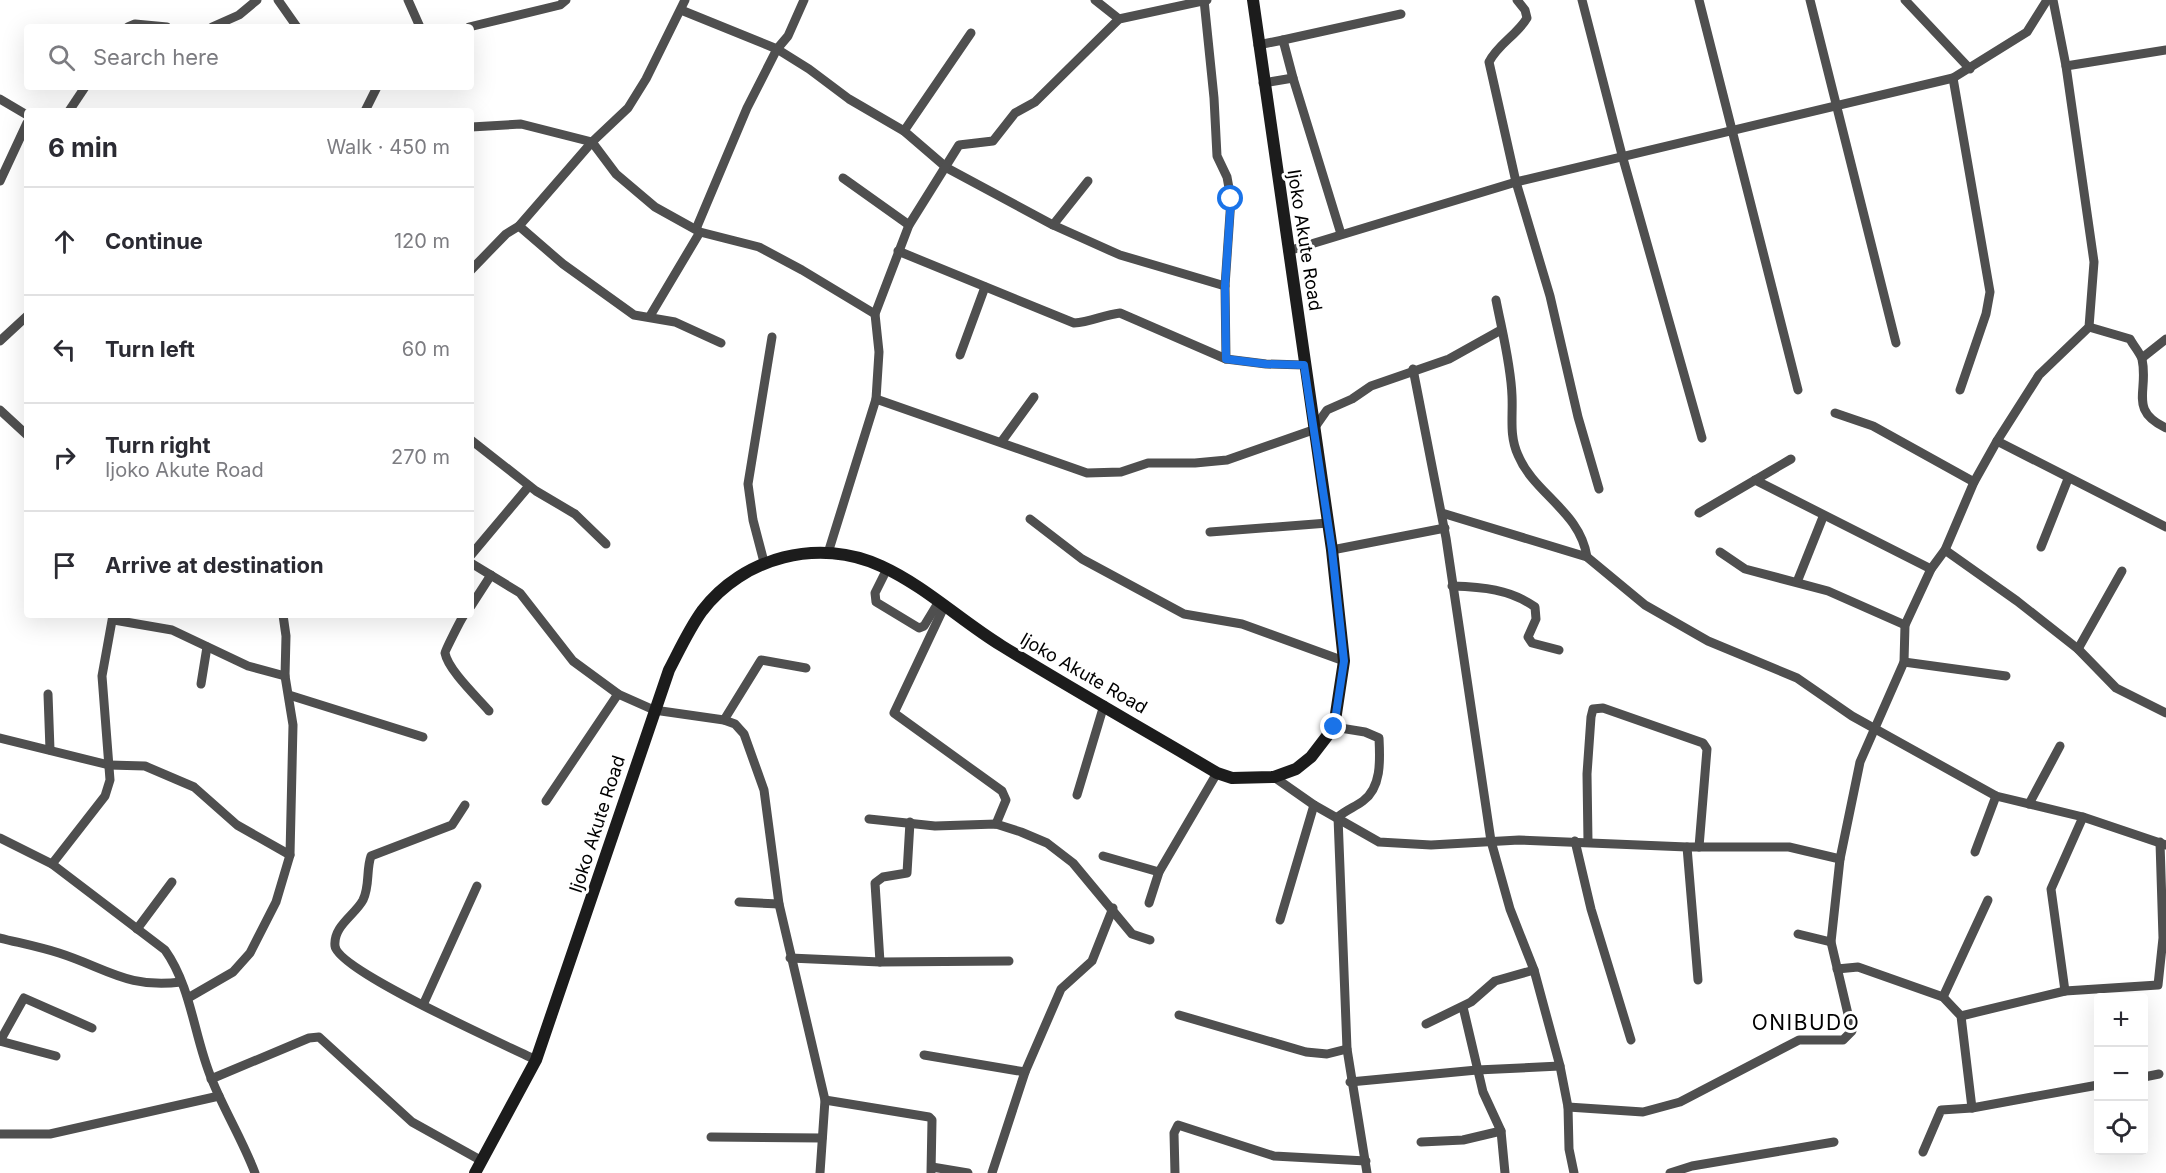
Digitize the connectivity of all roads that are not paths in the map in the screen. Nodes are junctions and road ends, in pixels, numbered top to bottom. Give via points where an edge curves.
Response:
1 (257, 0) edge
2 (278, 0) edge
3 (408, 0) edge
4 (566, 0) edge
5 (685, 0) edge
6 (804, 0) edge
7 (1095, 0) edge
8 (1205, 0) edge
9 (1253, 0) edge
10 (1517, 0) edge
11 (1582, 0) edge
12 (1699, 0) edge
13 (1810, 0) edge
14 (1905, 0) edge
15 (2047, 0) edge
16 (2054, 0) edge
17 (681, 10) junction
18 (1401, 14) dead end
19 (1119, 19) junction
20 (220, 24) edge
21 (295, 24) edge
22 (419, 24) edge
23 (474, 26) edge
24 (970, 33) dead end
25 (1283, 40) junction
26 (1258, 45) junction
27 (777, 50) junction
28 (2166, 50) edge
29 (2066, 66) junction
30 (1970, 69) junction
31 (1293, 78) junction
32 (1953, 78) junction
33 (1263, 82) junction
34 (83, 90) edge
35 (372, 90) edge
36 (0, 99) edge
37 (1838, 107) junction
38 (71, 108) edge
39 (366, 108) edge
40 (24, 113) edge
41 (474, 126) edge
42 (24, 129) edge
43 (1731, 129) junction
44 (904, 131) junction
45 (592, 142) junction
46 (1622, 155) junction
47 (947, 168) junction
48 (843, 178) dead end
49 (0, 181) edge
50 (1088, 181) dead end
51 (1516, 182) junction
52 (909, 225) junction
53 (1053, 225) junction
54 (519, 226) junction
55 (698, 231) junction
56 (1341, 234) junction
57 (898, 251) junction
58 (1288, 251) junction
59 (474, 267) edge
60 (1225, 286) junction
61 (985, 287) junction
62 (1496, 300) dead end
63 (875, 314) junction
64 (650, 316) junction
65 (24, 319) edge
66 (2089, 327) junction
67 (1502, 330) junction
68 (772, 337) dead end
69 (2166, 339) edge
70 (0, 341) edge
71 (721, 343) dead end
72 (1896, 343) dead end
73 (960, 355) dead end
74 (2142, 358) junction
75 (1226, 359) junction
76 (1304, 365) junction
77 (1413, 369) junction
78 (1798, 390) dead end
79 (1960, 390) dead end
80 (1034, 397) dead end
81 (876, 399) junction
82 (0, 410) edge
83 (1835, 413) dead end
84 (2166, 428) edge
85 (1313, 430) junction
86 (24, 432) edge
87 (1702, 438) dead end
88 (1002, 441) junction
89 (1997, 441) junction
90 (474, 442) edge
91 (1791, 459) dead end
92 (2068, 479) junction
93 (1755, 480) junction
94 (1974, 482) junction
95 (529, 486) junction
96 (1599, 489) dead end
97 (1442, 513) junction
98 (1699, 513) dead end
99 (1823, 517) junction
100 (1030, 519) dead end
101 (1328, 523) junction
102 (2166, 526) edge
103 (1445, 528) junction
104 (1210, 532) dead end
105 (606, 544) dead end
106 (2041, 547) dead end
107 (1332, 550) junction
108 (1945, 550) junction
109 (474, 551) edge
110 (1720, 552) dead end
111 (828, 554) junction
112 (1587, 557) junction
113 (764, 562) junction
114 (474, 565) edge
115 (887, 569) junction
116 (1931, 569) junction
117 (2122, 571) dead end
118 (491, 575) junction
119 (1797, 582) junction
120 (1452, 586) junction
121 (474, 601) edge
122 (941, 605) junction
123 (113, 618) edge
124 (283, 618) edge
125 (463, 618) edge
126 (1905, 625) junction
127 (207, 647) junction
128 (2078, 649) junction
129 (1559, 651) dead end
130 (1344, 661) junction
131 (1905, 662) junction
132 (806, 668) dead end
133 (285, 676) junction
134 (2006, 676) dead end
135 (201, 684) dead end
136 (48, 694) dead end
137 (618, 694) junction
138 (289, 695) junction
139 (1104, 705) junction
140 (654, 710) junction
141 (489, 711) dead end
142 (2166, 713) edge
143 (724, 720) junction
144 (1874, 726) junction
145 (1334, 727) junction
146 (0, 738) edge
147 (423, 738) dead end
148 (2060, 746) dead end
149 (50, 750) junction
150 (109, 765) junction
151 (1217, 773) junction
152 (1274, 777) junction
153 (1077, 795) dead end
154 (1996, 796) junction
155 (546, 801) dead end
156 (2029, 804) junction
157 (465, 805) dead end
158 (1314, 805) junction
159 (2083, 816) junction
160 (1338, 817) junction
161 (869, 819) dead end
162 (910, 822) junction
163 (996, 824) junction
164 (0, 838) edge
165 (1491, 841) junction
166 (1575, 841) junction
167 (1588, 842) junction
168 (2163, 844) edge
169 (1687, 847) junction
170 (1699, 847) junction
171 (1975, 852) dead end
172 (290, 855) junction
173 (1103, 856) dead end
174 (1840, 859) junction
175 (52, 864) junction
176 (1159, 872) junction
177 (172, 882) dead end
178 (477, 886) dead end
179 (1988, 900) dead end
180 (739, 902) dead end
181 (1149, 903) dead end
182 (779, 904) junction
183 (1113, 908) junction
184 (1280, 920) dead end
185 (137, 929) junction
186 (1798, 934) dead end
187 (0, 938) edge
188 (2165, 938) edge
189 (1150, 940) dead end
190 (1831, 942) junction
191 (790, 958) junction
192 (1009, 961) dead end
193 (880, 962) junction
194 (1837, 969) junction
195 (1534, 970) junction
196 (1698, 980) dead end
197 (181, 982) junction
198 (2065, 991) junction
199 (1942, 997) junction
200 (188, 998) junction
201 (423, 1005) junction
202 (1463, 1007) junction
203 (1179, 1015) dead end
204 (1961, 1016) junction
205 (1426, 1024) dead end
206 (92, 1028) dead end
207 (1631, 1040) dead end
208 (0, 1041) edge
209 (1347, 1049) junction
210 (924, 1055) dead end
211 (56, 1056) dead end
212 (536, 1060) junction
213 (1560, 1066) junction
214 (1477, 1070) junction
215 (1025, 1072) junction
216 (2159, 1074) dead end
217 (2148, 1076) edge
218 (211, 1079) junction
219 (1350, 1082) junction
220 (2094, 1086) edge
221 (219, 1096) junction
222 (825, 1100) junction
223 (1568, 1107) junction
224 (1972, 1108) junction
225 (1501, 1131) junction
226 (0, 1134) edge
227 (711, 1137) dead end
228 (822, 1138) junction
229 (1421, 1142) dead end
230 (1834, 1142) dead end
231 (1923, 1152) dead end
232 (482, 1161) junction
233 (1366, 1161) junction
234 (932, 1170) edge
235 (255, 1173) edge
236 (475, 1173) edge
237 (820, 1173) edge
238 (968, 1173) edge
239 (992, 1173) edge
240 (1175, 1173) edge
241 (1367, 1173) edge
242 (1505, 1173) edge
243 (1574, 1173) edge
244 (1670, 1173) edge

1 - 20 street
2 - 21 street
3 - 22 street
4 - 23 street via 560,5
5 - 17 street
6 - 27 street via 788,36
7 - 19 street
8 - 19 street
8 - 60 street via 1217,156 1227,177 1231,199
9 - 26 main road, Ijoko Akute Road
10 - 51 street via 1527,18 1489,62
11 - 46 street
12 - 43 street
13 - 37 street
14 - 30 street
15 - 30 street via 2026,32
16 - 29 street
17 - 27 street
17 - 45 street via 628,108
18 - 25 street
19 - 47 street via 1035,102 1016,113 993,141 959,145
24 - 44 street
25 - 26 street
25 - 31 street
26 - 33 main road, Ijoko Akute Road
27 - 44 street
27 - 55 street via 747,108
28 - 29 street
29 - 66 street via 2094,261
30 - 32 street
31 - 33 street
31 - 56 street
32 - 37 street
32 - 79 street via 1990,292
33 - 58 main road, Ijoko Akute Road
34 - 38 street
35 - 39 street
36 - 40 street
37 - 43 street
37 - 72 street
41 - 45 street via 521,124
42 - 49 street
43 - 46 street
43 - 78 street
44 - 47 street
45 - 54 street
45 - 55 street via 631,187 655,207
46 - 51 street
46 - 87 street
47 - 52 street
47 - 53 street
48 - 52 street
50 - 53 street
51 - 56 street
51 - 96 street via 1555,312 1564,362
52 - 57 street
53 - 60 street via 1120,255
54 - 59 street
54 - 64 street via 610,299 634,315
55 - 63 street via 759,247
55 - 64 street
56 - 58 street
57 - 61 street
57 - 63 street
58 - 76 main road, Ijoko Akute Road
60 - 75 street
61 - 73 street
61 - 75 street via 1074,323 1120,313
62 - 67 street
63 - 81 street via 879,352
64 - 71 street via 675,322
65 - 70 street
66 - 74 street via 2130,339
66 - 89 street via 2039,375
67 - 77 street via 1449,359
67 - 112 street via 1512,395 1514,447 1524,467 1584,539
68 - 113 street via 748,484
69 - 74 street
74 - 84 street via 2142,408 2150,420
75 - 76 street
76 - 85 main road, Ijoko Akute Road
77 - 85 street via 1328,410
77 - 97 street
80 - 88 street
81 - 88 street
81 - 111 street
82 - 86 street
83 - 94 street via 1873,426
85 - 88 street via 1227,460 1148,463 1098,474
85 - 101 main road, Ijoko Akute Road
89 - 92 street
89 - 94 street
90 - 95 street
91 - 93 street
92 - 102 street
92 - 106 street
93 - 98 street
93 - 99 street
94 - 108 street
95 - 105 street via 575,514
95 - 109 street
97 - 103 street
97 - 112 street
99 - 116 street
99 - 119 street
100 - 130 street via 1082,559 1184,614 1242,624
101 - 104 street
101 - 107 main road, Ijoko Akute Road
103 - 107 street
103 - 120 street
107 - 130 main road, Ijoko Akute Road
108 - 116 street
108 - 128 street
110 - 119 street via 1745,569
111 - 113 main road, Ijoko Akute Road
111 - 115 main road, Ijoko Akute Road via 857,558
112 - 144 street via 1645,605 1708,641 1797,678 1852,716
113 - 140 main road, Ijoko Akute Road via 728,584 702,612 669,670
114 - 118 street
115 - 122 main road, Ijoko Akute Road
115 - 122 street via 875,593 876,602 919,628
116 - 126 street
117 - 128 street
118 - 121 street
118 - 137 street via 520,593 573,661
119 - 126 street via 1828,591
120 - 129 street via 1489,587 1524,599 1535,607 1536,619 1528,638 1532,643
120 - 165 street
122 - 139 main road, Ijoko Akute Road via 1038,669
122 - 163 street via 894,713 1002,791 1006,800
123 - 127 street via 172,630
123 - 150 street via 102,676
124 - 133 street
125 - 141 street via 445,654
126 - 131 street
127 - 133 street via 248,666
127 - 135 street
128 - 142 street via 2116,688
130 - 145 main road, Ijoko Akute Road
131 - 134 street
131 - 144 street
132 - 143 street via 761,660
133 - 138 street
136 - 149 street
137 - 140 street
137 - 155 street
138 - 147 street
138 - 172 street via 293,725
139 - 151 main road, Ijoko Akute Road
139 - 153 street
140 - 143 street
140 - 212 main road, Ijoko Akute Road
143 - 182 street via 735,724 747,740 764,790
144 - 154 street
144 - 174 street via 1860,762
145 - 152 main road, Ijoko Akute Road via 1296,769
145 - 160 street via 1379,738 1381,763 1375,785 1364,801
146 - 149 street
148 - 156 street
149 - 150 street
150 - 172 street via 145,766 194,787 237,825
150 - 175 street via 105,796
151 - 152 main road, Ijoko Akute Road via 1232,778
151 - 176 street
152 - 158 street
154 - 156 street
154 - 171 street
156 - 159 street
157 - 201 street via 452,825 371,855 363,900 337,931 335,945 339,955
158 - 160 street
158 - 184 street
159 - 168 street
159 - 198 street via 2051,889
160 - 165 street via 1379,842 1431,845
160 - 209 street
161 - 162 street
162 - 163 street via 965,827
162 - 193 street via 907,873 883,877 875,884
163 - 183 street via 1047,843 1073,862
164 - 175 street
165 - 166 street
165 - 195 street via 1510,909
166 - 167 street
166 - 207 street via 1591,909
167 - 169 street
167 - 170 street via 1591,717 1593,709 1603,708 1703,743 1707,749
168 - 188 street
169 - 170 street
169 - 196 street
170 - 174 street via 1789,847
172 - 200 street via 276,902 249,953 233,972
173 - 176 street
174 - 190 street
175 - 185 street
176 - 181 street
177 - 185 street
178 - 201 street
179 - 199 street
180 - 182 street
182 - 191 street
183 - 189 street via 1132,934
183 - 215 street via 1092,961 1061,989
185 - 197 street via 165,950
186 - 190 street
187 - 197 street via 60,953 130,982
188 - 198 street via 2158,985
190 - 194 street
191 - 193 street
191 - 222 street
192 - 193 street
194 - 199 street via 1858,967
194 - 223 street via 1852,1031 1843,1040 1798,1040 1680,1102 1643,1112
195 - 202 street via 1496,981
195 - 213 street
197 - 200 street
198 - 204 street
199 - 204 street
200 - 218 street
201 - 212 street
202 - 205 street
202 - 214 street
203 - 209 street via 1306,1052 1327,1054
204 - 224 street
206 - 208 street via 24,998
208 - 211 street
209 - 219 street
210 - 215 street
212 - 232 main road, Ijoko Akute Road
213 - 214 street
213 - 223 street
214 - 219 street
214 - 225 street
215 - 239 street
216 - 217 street
218 - 221 street
218 - 232 street via 319,1037 412,1122
219 - 233 street
220 - 224 street
221 - 226 street via 50,1134
221 - 235 street
222 - 228 street
222 - 234 street via 929,1117
223 - 243 street
224 - 231 street via 1941,1110
225 - 229 street via 1463,1140
225 - 242 street
227 - 228 street
228 - 237 street
230 - 244 street
232 - 236 main road, Ijoko Akute Road
233 - 240 street via 1274,1155 1178,1125 1174,1133
233 - 241 street
234 - 238 street

